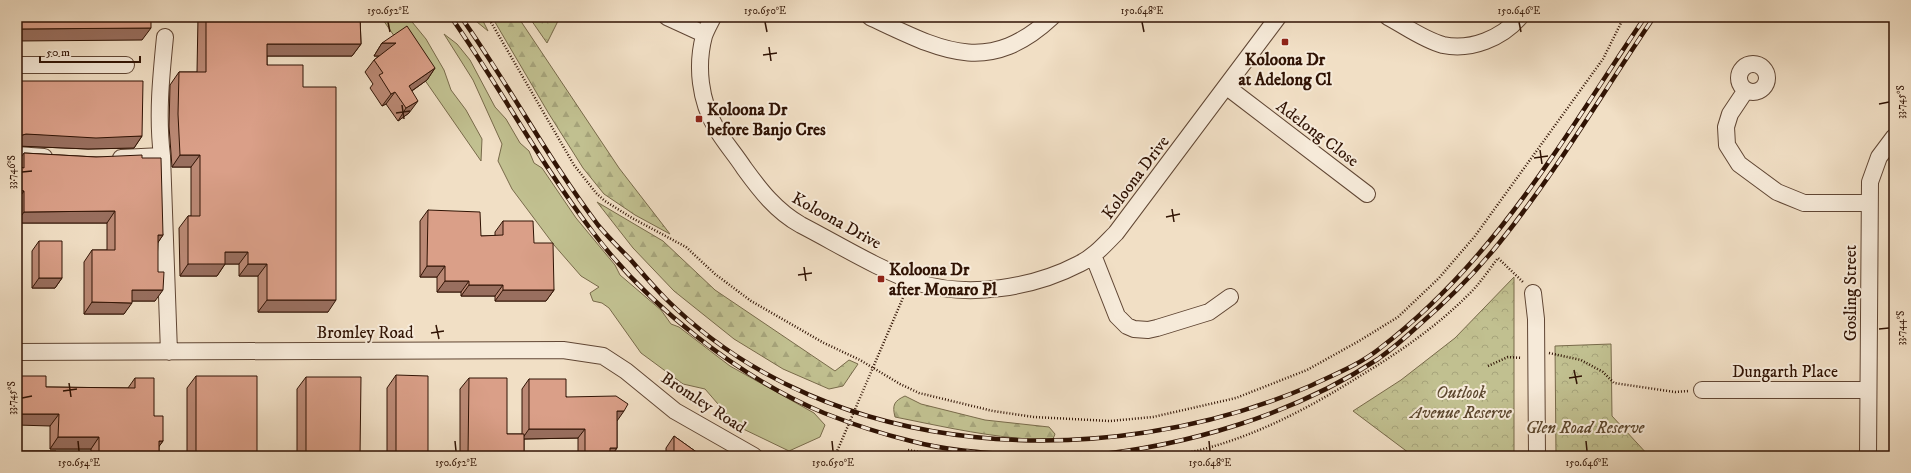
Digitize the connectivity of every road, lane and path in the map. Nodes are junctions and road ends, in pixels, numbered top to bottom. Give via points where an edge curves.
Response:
1 (488, 17) edge
2 (667, 17) edge
3 (713, 17) edge
4 (870, 17) edge
5 (1052, 17) edge
6 (1278, 17) edge
7 (1388, 17) edge
8 (1520, 17) edge
9 (1624, 17) edge
10 (704, 34) junction
11 (165, 37) dead end
12 (17, 65) edge
13 (126, 65) dead end
14 (1227, 87) junction
15 (1746, 90) dead end
16 (1894, 137) edge
17 (17, 155) edge
18 (162, 156) junction
19 (56, 157) edge
20 (102, 158) edge
21 (1367, 194) dead end
22 (1869, 203) junction
23 (1093, 255) junction
24 (911, 280) junction
25 (1533, 293) joint
26 (1230, 297) dead end
27 (17, 352) edge
28 (169, 352) junction
29 (1536, 355) junction
30 (1488, 366) dead end
31 (873, 368) junction
32 (1702, 390) joint
33 (1868, 390) junction
34 (908, 450) dead end
35 (754, 456) edge
36 (836, 456) edge
37 (943, 456) edge
38 (1171, 456) edge
39 (1537, 456) edge
40 (1868, 456) edge

1 - 31 path via 574,164 596,193 632,218 686,247 714,274 751,302
2 - 10 street
3 - 10 street, Koloona Drive
4 - 5 street via 927,44 948,51 974,53 1009,46 1039,29
6 - 14 street, Koloona Drive
7 - 8 street via 1432,41 1455,46 1478,44 1489,40 1509,28
9 - 31 path via 1603,59 1475,236 1439,278 1398,317 1307,370 1236,398 1153,417 1110,421 1034,417 993,411 919,393
10 - 24 street, Koloona Drive via 701,86 709,114 722,137 767,198 797,223
11 - 18 street via 159,92
12 - 13 street
14 - 21 street, Adelong Close
14 - 23 street, Koloona Drive via 1116,233
15 - 22 street via 1730,114 1726,127 1727,146 1738,164 1777,192 1804,203
16 - 22 street, Gosling Street via 1876,163 1870,182
17 - 19 street
18 - 20 street
18 - 28 street
22 - 33 street, Gosling Street
23 - 24 street, Koloona Drive via 1079,264 1036,280 988,290 943,288
23 - 26 street via 1117,316 1134,329 1157,328 1209,312
24 - 31 path
25 - 29 street via 1536,309
25 - 38 path via 1498,258 1468,296 1404,349 1335,392 1300,412 1254,431 1219,444
27 - 28 street, Bromley Road
28 - 35 street, Bromley Road via 582,352 603,356 626,371 675,411
29 - 30 path via 1508,357
29 - 32 path via 1581,360 1604,372 1614,383 1675,392
29 - 39 street
31 - 36 path
32 - 33 street, Dungarth Place
33 - 40 street, Gosling Street
34 - 37 path

